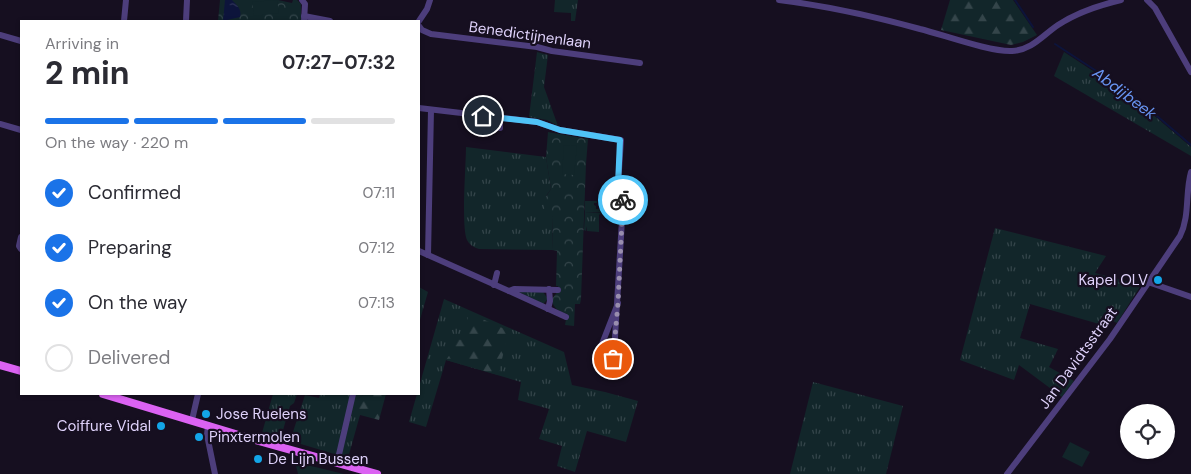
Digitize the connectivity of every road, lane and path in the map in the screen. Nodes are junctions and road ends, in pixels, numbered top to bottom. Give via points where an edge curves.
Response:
1 (126, 0) edge
2 (187, 0) edge
3 (302, 0) edge
4 (430, 0) edge
5 (779, 0) edge
6 (1121, 0) edge
7 (1151, 1) edge
8 (304, 19) edge
9 (124, 20) edge
10 (186, 20) edge
11 (317, 20) edge
12 (420, 20) edge
13 (420, 27) edge
14 (0, 36) edge
15 (20, 41) edge
16 (640, 63) dead end
17 (1191, 72) edge
18 (420, 108) edge
19 (431, 110) junction
20 (500, 117) junction
21 (0, 124) edge
22 (500, 128) dead end
23 (20, 130) edge
24 (1191, 172) edge
25 (420, 251) edge
26 (428, 255) junction
27 (497, 273) dead end
28 (1148, 282) junction
29 (494, 286) junction
30 (549, 289) junction
31 (558, 290) dead end
32 (509, 291) junction
33 (1191, 298) edge
34 (618, 303) junction
35 (548, 309) junction
36 (566, 317) dead end
37 (604, 338) junction
38 (615, 342) junction
39 (0, 365) edge
40 (20, 371) edge
41 (106, 395) edge
42 (198, 395) edge
43 (353, 395) edge
44 (192, 420) junction
45 (208, 425) junction
46 (337, 463) junction
47 (215, 474) edge
48 (377, 474) edge
49 (1008, 474) edge

1 - 9 street
2 - 10 street
3 - 8 street via 305,4
4 - 12 street
5 - 6 street via 870,15 986,47 1013,51 1036,42 1073,17
7 - 17 street
8 - 11 street
13 - 16 street, Benedictijnenlaan via 431,34
14 - 15 street
18 - 19 street
19 - 20 street
19 - 26 street
20 - 22 street
20 - 34 street via 620,140 618,185 623,203
21 - 23 street
24 - 28 street, Jan Davidtsstraat via 1184,228
25 - 26 street
26 - 29 street
27 - 29 street
28 - 33 street
28 - 49 street, Jan Davidtsstraat
29 - 32 street
30 - 31 street
30 - 32 street
30 - 35 street
32 - 35 street
34 - 37 street
34 - 38 street
35 - 36 street
37 - 38 street
37 - 38 street via 600,351 607,359 613,358
39 - 40 main road
41 - 44 main road
42 - 44 street
43 - 46 street
44 - 45 main road
45 - 46 main road
45 - 47 street via 206,435
46 - 48 main road

